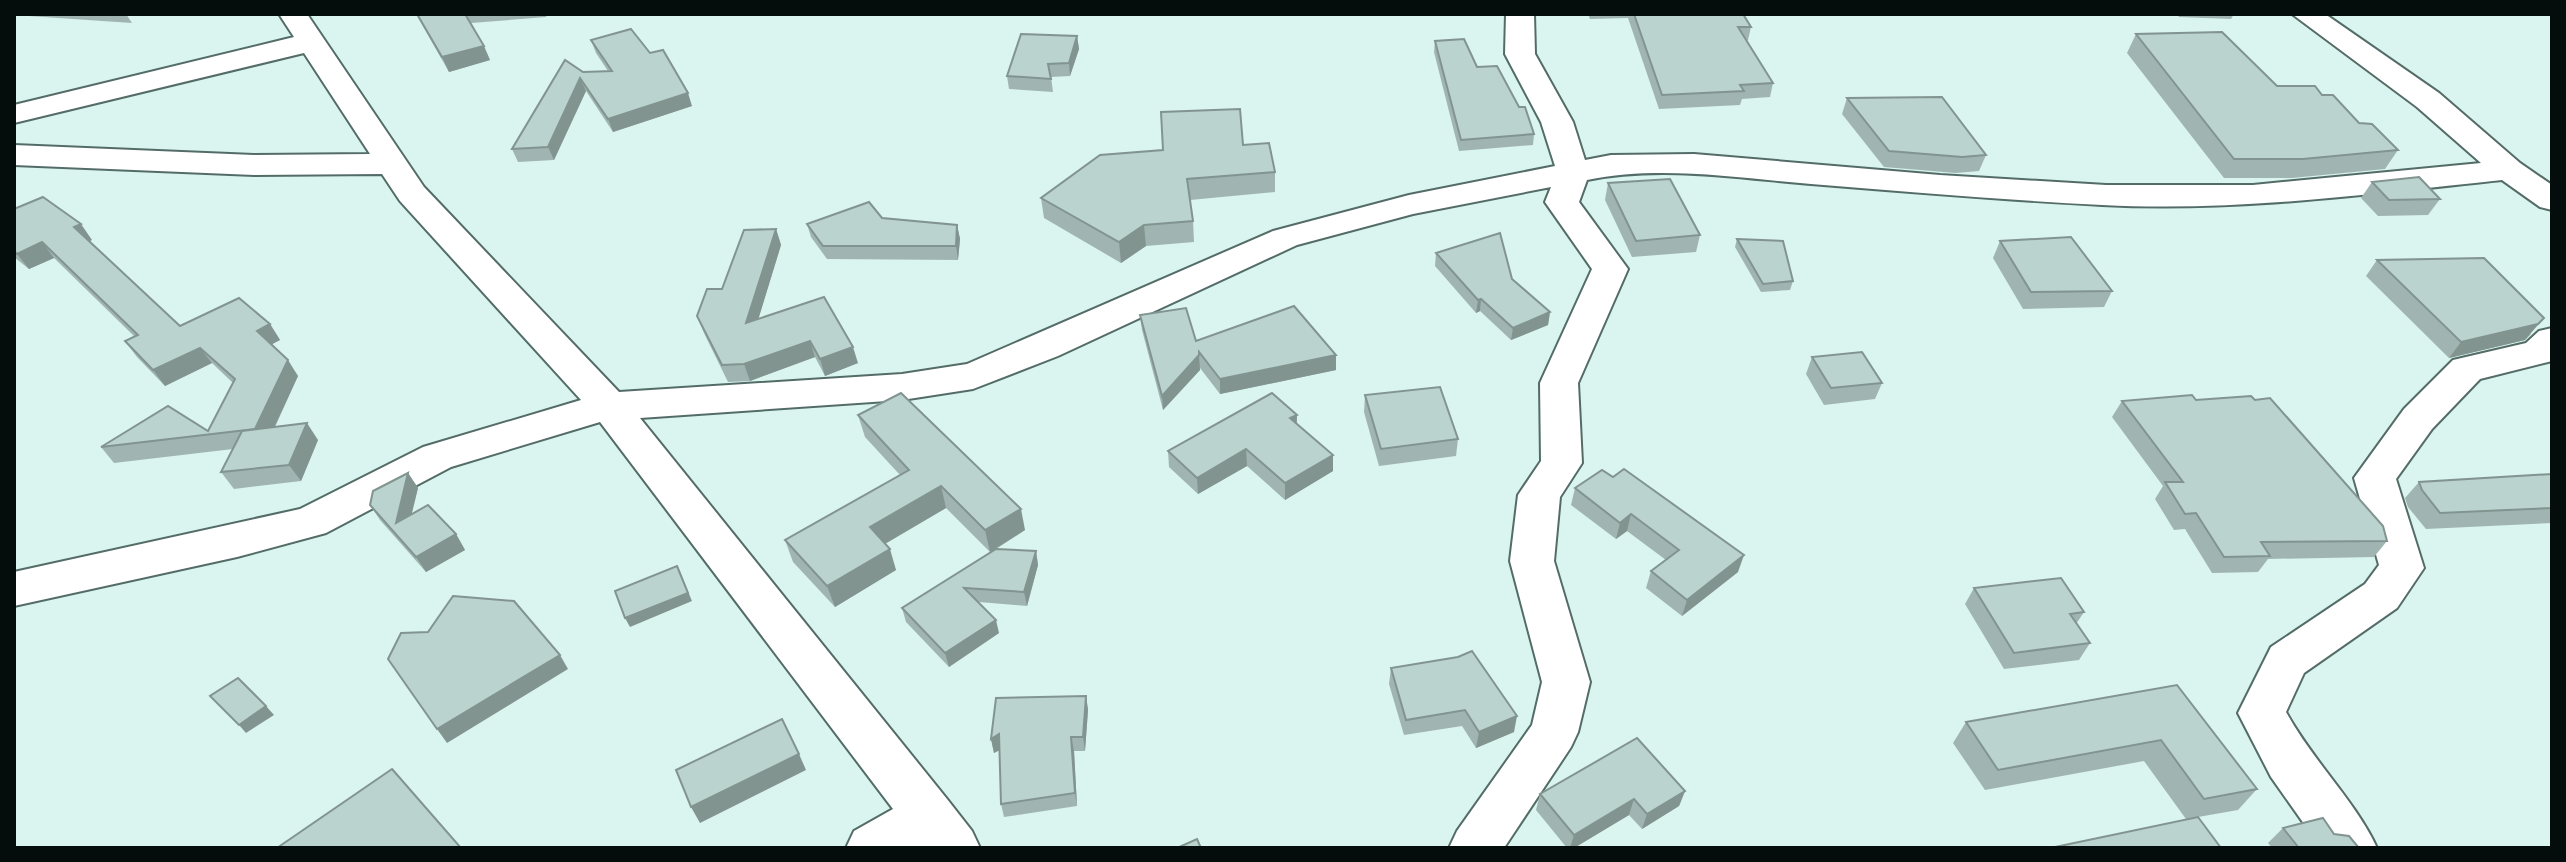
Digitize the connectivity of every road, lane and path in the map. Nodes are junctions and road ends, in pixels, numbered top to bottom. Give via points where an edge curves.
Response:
1 (1520, 14) edge
2 (2306, 14) edge
3 (302, 28) edge
4 (14, 114) edge
5 (14, 155) edge
6 (392, 164) junction
7 (2508, 170) junction
8 (1573, 173) junction
9 (2552, 200) edge
10 (2552, 340) edge
11 (609, 406) junction
12 (14, 589) edge
13 (942, 832) edge
14 (872, 848) edge
15 (1475, 848) edge
16 (2351, 848) edge

1 - 8 street via 1520,54 1557,122
2 - 7 street via 2428,100
3 - 4 street
3 - 6 street
5 - 6 street via 254,165
6 - 11 street via 412,194
7 - 8 street via 2253,195 2091,194 1694,164 1611,165
7 - 9 street
8 - 11 street via 1409,205 1285,238 973,376 902,387
8 - 15 street via 1562,202 1610,269 1559,383 1562,463 1539,495 1536,521 1532,561 1566,682 1554,732
10 - 16 street via 2538,353 2467,369 2418,419 2375,478 2402,568 2381,596 2287,660 2262,713 2288,762
11 - 12 street via 437,457 311,522
11 - 13 street
13 - 14 street

